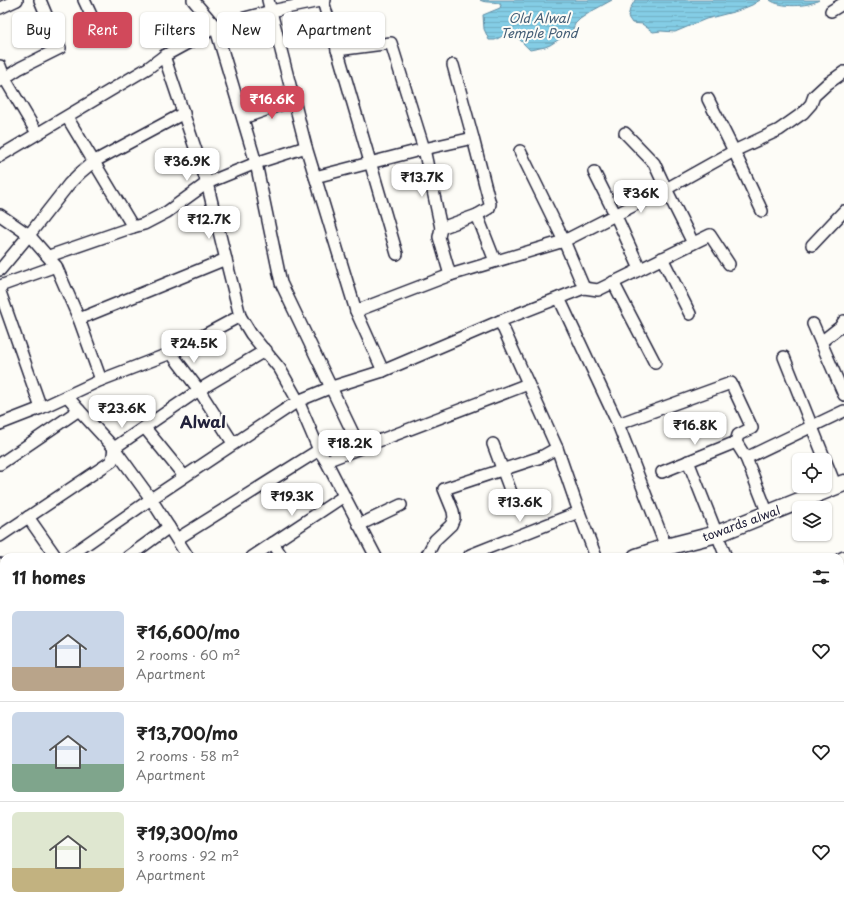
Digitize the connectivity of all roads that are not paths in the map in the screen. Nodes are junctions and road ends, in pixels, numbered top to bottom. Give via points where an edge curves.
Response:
1 (17, 0) edge
2 (40, 0) edge
3 (84, 0) edge
4 (268, 0) edge
5 (324, 0) edge
6 (194, 1) edge
7 (844, 3) edge
8 (0, 8) edge
9 (271, 11) junction
10 (831, 11) dead end
11 (90, 12) edge
12 (215, 26) junction
13 (337, 50) junction
14 (164, 56) junction
15 (453, 65) dead end
16 (0, 66) edge
17 (844, 72) edge
18 (3, 80) edge
19 (294, 100) junction
20 (708, 100) dead end
21 (184, 113) junction
22 (67, 117) junction
23 (243, 118) junction
24 (37, 133) junction
25 (625, 134) dead end
26 (473, 138) junction
27 (306, 147) junction
28 (424, 149) junction
29 (520, 151) dead end
30 (734, 151) junction
31 (0, 156) edge
32 (93, 162) junction
33 (256, 163) junction
34 (370, 163) junction
35 (594, 172) dead end
36 (315, 177) junction
37 (207, 183) junction
38 (666, 189) junction
39 (762, 211) dead end
40 (844, 211) edge
41 (615, 214) junction
42 (0, 215) edge
43 (477, 215) junction
44 (133, 227) junction
45 (440, 228) junction
46 (29, 235) junction
47 (564, 240) junction
48 (693, 243) junction
49 (812, 245) dead end
50 (397, 254) dead end
51 (49, 256) junction
52 (662, 258) junction
53 (226, 259) junction
54 (495, 260) junction
55 (729, 264) dead end
56 (56, 266) junction
57 (0, 270) edge
58 (640, 270) junction
59 (450, 276) junction
60 (613, 282) junction
61 (0, 286) edge
62 (584, 288) junction
63 (0, 292) edge
64 (559, 298) junction
65 (356, 311) junction
66 (690, 314) dead end
67 (240, 316) junction
68 (79, 319) junction
69 (500, 321) junction
70 (844, 321) edge
71 (813, 324) dead end
72 (821, 342) junction
73 (266, 350) junction
74 (171, 353) junction
75 (784, 357) dead end
76 (655, 364) dead end
77 (383, 371) junction
78 (101, 380) junction
79 (528, 384) junction
80 (332, 387) junction
81 (199, 390) junction
82 (844, 395) edge
83 (66, 396) junction
84 (298, 402) junction
85 (41, 408) junction
86 (79, 410) junction
87 (844, 411) edge
88 (0, 424) edge
89 (618, 424) junction
90 (813, 426) junction
91 (145, 428) junction
92 (736, 442) junction
93 (233, 443) junction
94 (492, 444) dead end
95 (114, 448) junction
96 (360, 448) junction
97 (557, 448) junction
98 (319, 450) junction
99 (746, 458) junction
100 (326, 461) junction
101 (688, 461) junction
102 (0, 464) edge
103 (503, 470) junction
104 (662, 472) dead end
105 (184, 476) junction
106 (840, 485) edge
107 (344, 496) junction
108 (512, 496) dead end
109 (151, 499) junction
110 (401, 505) dead end
111 (579, 512) junction
112 (768, 514) junction
113 (28, 517) junction
114 (359, 525) junction
115 (169, 527) junction
116 (717, 534) junction
117 (0, 536) edge
118 (177, 539) junction
119 (273, 543) junction
120 (666, 547) junction
121 (53, 553) edge
122 (74, 553) edge
123 (133, 553) edge
124 (186, 553) edge
125 (258, 553) edge
126 (279, 553) edge
127 (374, 553) edge
128 (428, 553) edge
129 (475, 553) edge
130 (594, 553) edge
131 (648, 553) edge
132 (724, 553) edge

1 - 8 street
2 - 18 street via 60,48 20,68
3 - 11 street
4 - 9 street
5 - 9 street
5 - 13 street
6 - 12 street
7 - 10 street
9 - 12 street
9 - 19 street
12 - 14 street via 206,34
12 - 23 street
13 - 28 street via 391,43
13 - 34 street
14 - 21 street
14 - 22 street
15 - 26 street
16 - 18 street
17 - 30 street via 814,96 803,113 790,123
18 - 24 street
19 - 23 street
19 - 27 street
20 - 30 street
21 - 32 street
21 - 37 street
22 - 24 street
22 - 32 street
23 - 33 street
24 - 31 street
25 - 38 street via 654,163
26 - 28 street
26 - 43 street via 490,198 489,208
27 - 33 street
27 - 36 street
28 - 34 street
28 - 45 street
29 - 47 street
30 - 38 street
30 - 39 street
32 - 44 street
32 - 46 street via 69,184
33 - 37 street
33 - 80 street via 281,283
34 - 36 street
34 - 50 street
35 - 41 street
36 - 65 street
37 - 44 street via 167,212
37 - 53 street
38 - 41 street
38 - 48 street
40 - 49 street
41 - 47 street
41 - 58 street
42 - 46 street
43 - 45 street
43 - 54 street
44 - 51 street
45 - 59 street via 439,237
46 - 51 street
46 - 57 street
47 - 54 street
47 - 62 street
48 - 52 street
48 - 55 street via 710,235
51 - 56 street
52 - 58 street
52 - 66 street
53 - 67 street
53 - 68 street
54 - 59 street
56 - 61 street
56 - 68 street
58 - 60 street
59 - 65 street
60 - 62 street via 598,290
60 - 76 street
62 - 64 street
63 - 85 street
64 - 69 street
64 - 89 street
65 - 77 street
67 - 73 street via 251,334
67 - 74 street
68 - 78 street
69 - 77 street
69 - 79 street
70 - 72 street
71 - 72 street
72 - 82 street
73 - 81 street
73 - 84 street
74 - 78 street
74 - 81 street
75 - 90 street
77 - 80 street
78 - 83 street
79 - 96 street
79 - 97 street
80 - 84 street
80 - 96 street
81 - 91 street
81 - 93 street
83 - 85 street
83 - 86 street
84 - 93 street
84 - 98 street
85 - 88 street
86 - 95 street
86 - 102 street
87 - 90 street
89 - 92 street via 731,382 752,428 738,435
89 - 120 street
90 - 99 street
90 - 106 street
91 - 95 street
91 - 105 street
92 - 99 street
92 - 101 street
93 - 105 street
94 - 103 street
95 - 109 street
95 - 113 street via 112,461
96 - 100 street
97 - 103 street via 541,457
97 - 111 street
98 - 100 street
98 - 118 street
99 - 112 street
100 - 107 street
101 - 104 street
101 - 116 street
103 - 108 street
103 - 128 street via 444,489 454,518 451,525 435,540
105 - 109 street
106 - 112 main road, towards alwal
107 - 114 street
107 - 119 street
109 - 115 street
109 - 122 street
110 - 114 street
111 - 129 street
111 - 130 street
112 - 116 main road, towards alwal
113 - 117 street
113 - 121 street
114 - 127 street
115 - 118 street
115 - 123 street
116 - 120 main road, towards alwal
116 - 132 street
118 - 124 street
119 - 125 street
119 - 126 street
120 - 131 main road, towards alwal

